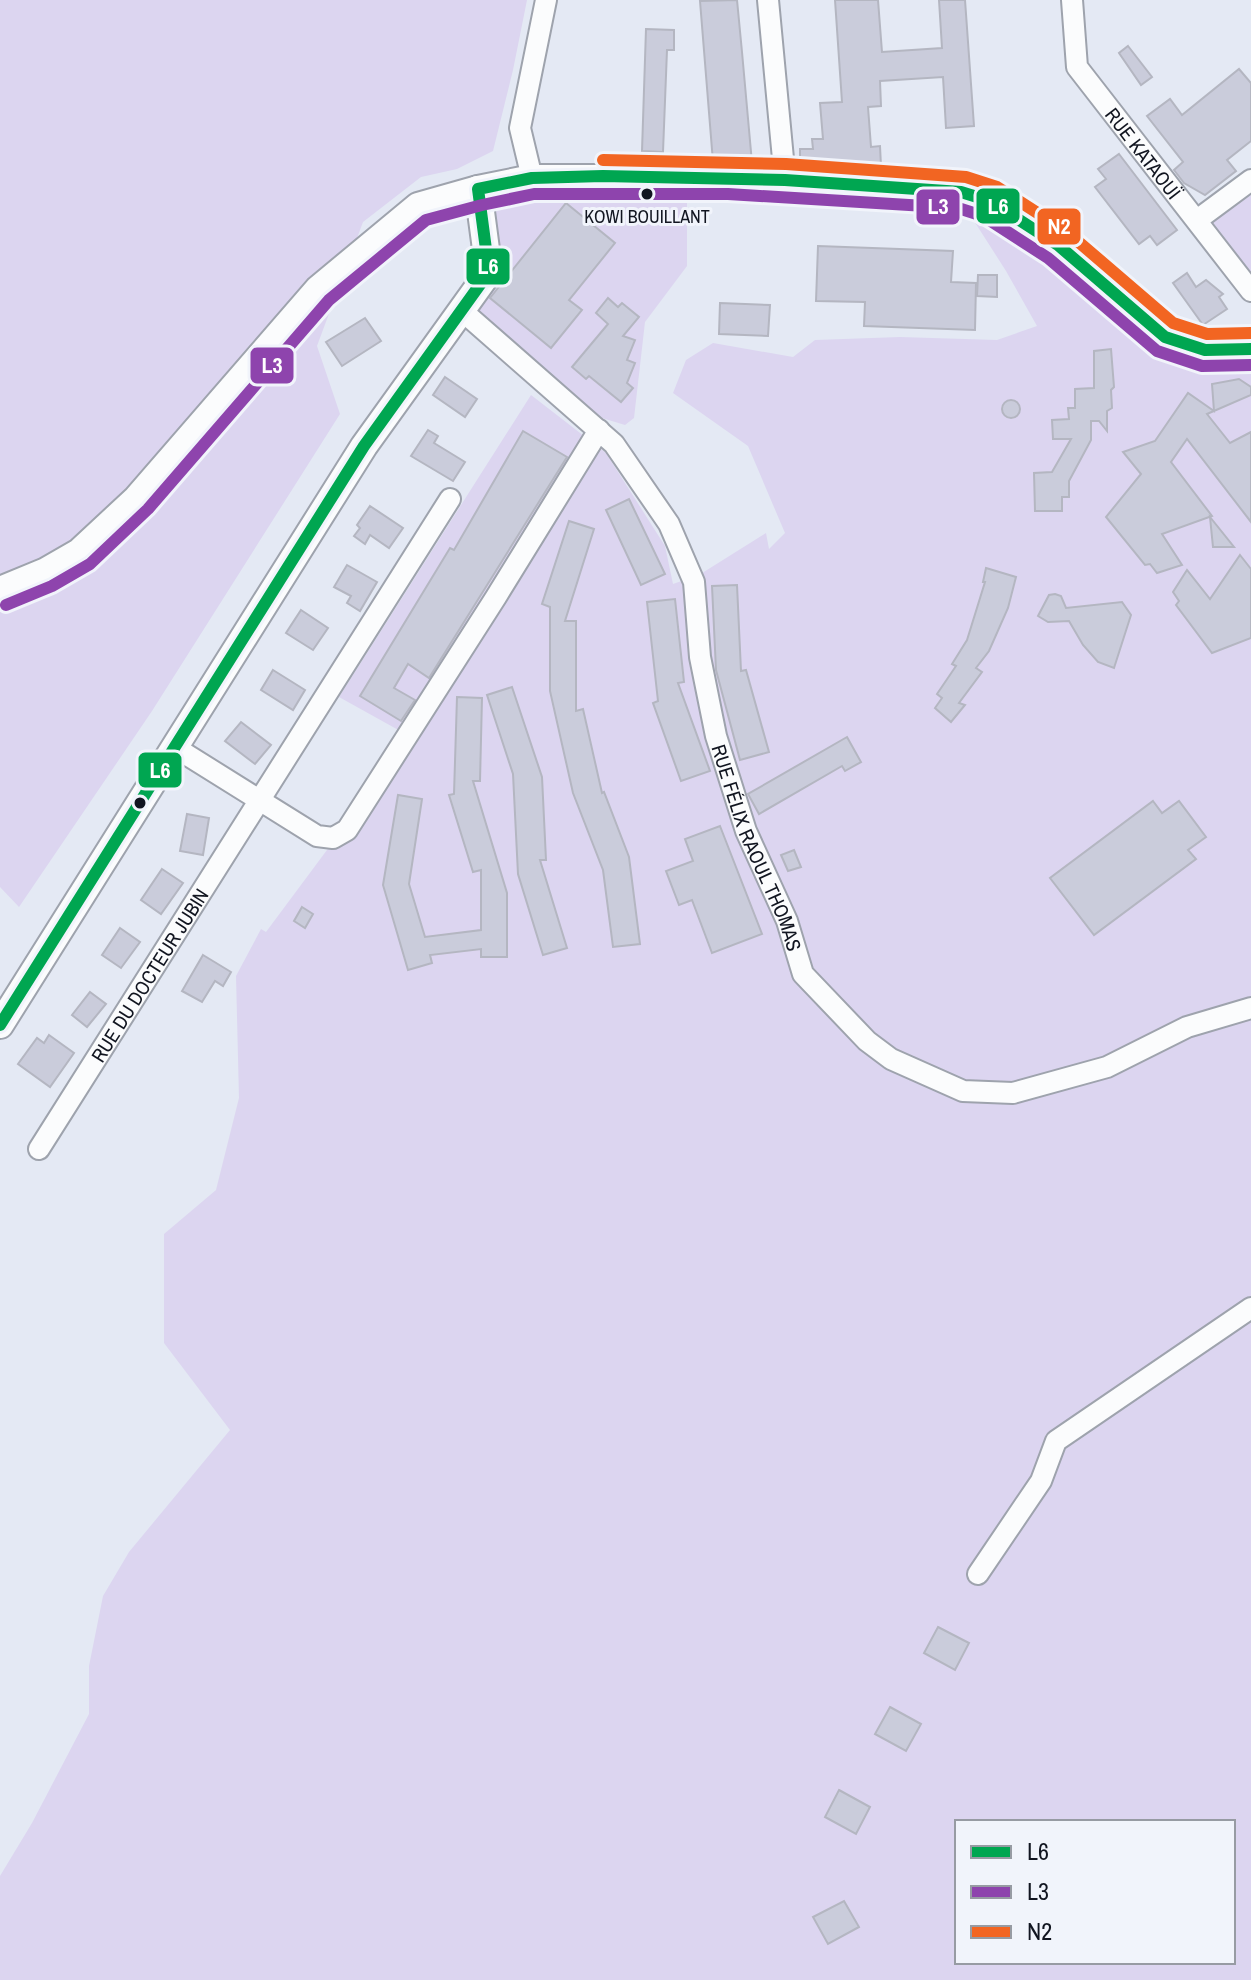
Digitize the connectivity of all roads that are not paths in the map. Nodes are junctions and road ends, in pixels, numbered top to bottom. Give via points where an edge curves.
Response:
1 (546, 0) edge
2 (768, 0) edge
3 (1072, 0) edge
4 (532, 178) junction
5 (785, 180) junction
6 (1251, 180) edge
7 (478, 189) junction
8 (1197, 220) junction
9 (1251, 291) edge
10 (460, 309) junction
11 (1251, 349) edge
12 (599, 430) junction
13 (450, 499) dead end
14 (0, 590) edge
15 (176, 748) junction
16 (261, 799) junction
17 (1251, 1008) edge
18 (0, 1025) edge
19 (39, 1149) dead end
20 (1251, 1308) edge
21 (978, 1574) dead end

1 - 4 street via 520,128
2 - 5 street
3 - 8 street, RUE KATAOUÏ via 1077,67
4 - 5 main road
4 - 7 main road
5 - 11 main road via 961,192 990,201 1058,245 1165,337 1205,350
6 - 8 street
7 - 10 main road via 489,272
7 - 14 main road via 418,206 318,289 125,510 79,552
8 - 9 street, RUE KATAOUÏ
10 - 12 street, RUE FÉLIX RAOUL THOMAS
10 - 15 main road via 364,446
12 - 16 street via 347,830 333,838 317,836
12 - 17 street, RUE FÉLIX RAOUL THOMAS via 621,452 669,524 694,582 700,657 716,736 746,831 787,921 803,974 867,1041 891,1059 963,1091 1013,1093 1107,1067 1187,1027
13 - 16 street, RUE DU DOCTEUR JUBIN
15 - 16 street
15 - 18 main road
16 - 19 street, RUE DU DOCTEUR JUBIN
20 - 21 street via 1056,1441 1041,1481

